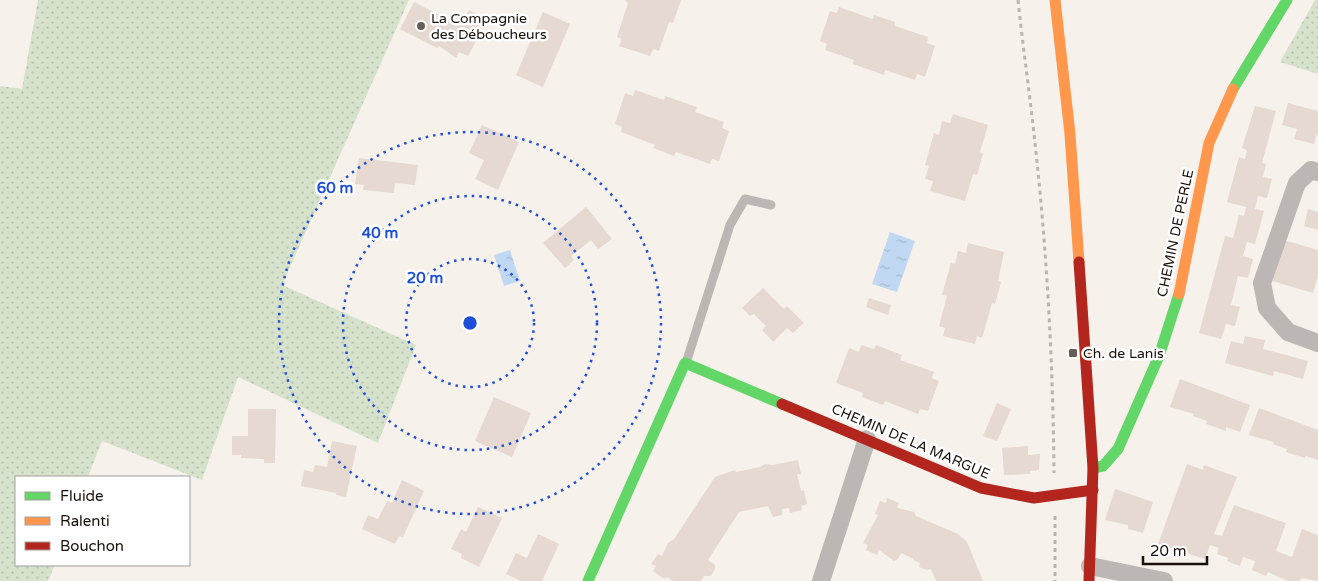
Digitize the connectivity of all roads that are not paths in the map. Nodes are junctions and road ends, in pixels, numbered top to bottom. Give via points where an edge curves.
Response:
1 (1055, 0) edge
2 (1287, 0) edge
3 (1318, 172) edge
4 (771, 205) dead end
5 (1318, 343) edge
6 (686, 363) junction
7 (867, 439) junction
8 (1092, 468) junction
9 (1093, 490) junction
10 (1090, 573) edge
11 (588, 581) edge
12 (821, 581) edge
13 (1164, 581) edge

1 - 8 street via 1070,134
2 - 8 street, CHEMIN DE PERLE via 1227,100 1209,143 1180,293 1159,356 1118,449 1103,466
3 - 5 street via 1311,170 1297,183 1262,283 1267,308 1288,332
4 - 6 lane via 745,199 730,224
6 - 7 street, CHEMIN DE LA MARGUE
6 - 11 street
7 - 9 street, CHEMIN DE LA MARGUE via 981,488 1015,496 1054,496
7 - 12 street
8 - 9 street
9 - 10 street
10 - 13 street

